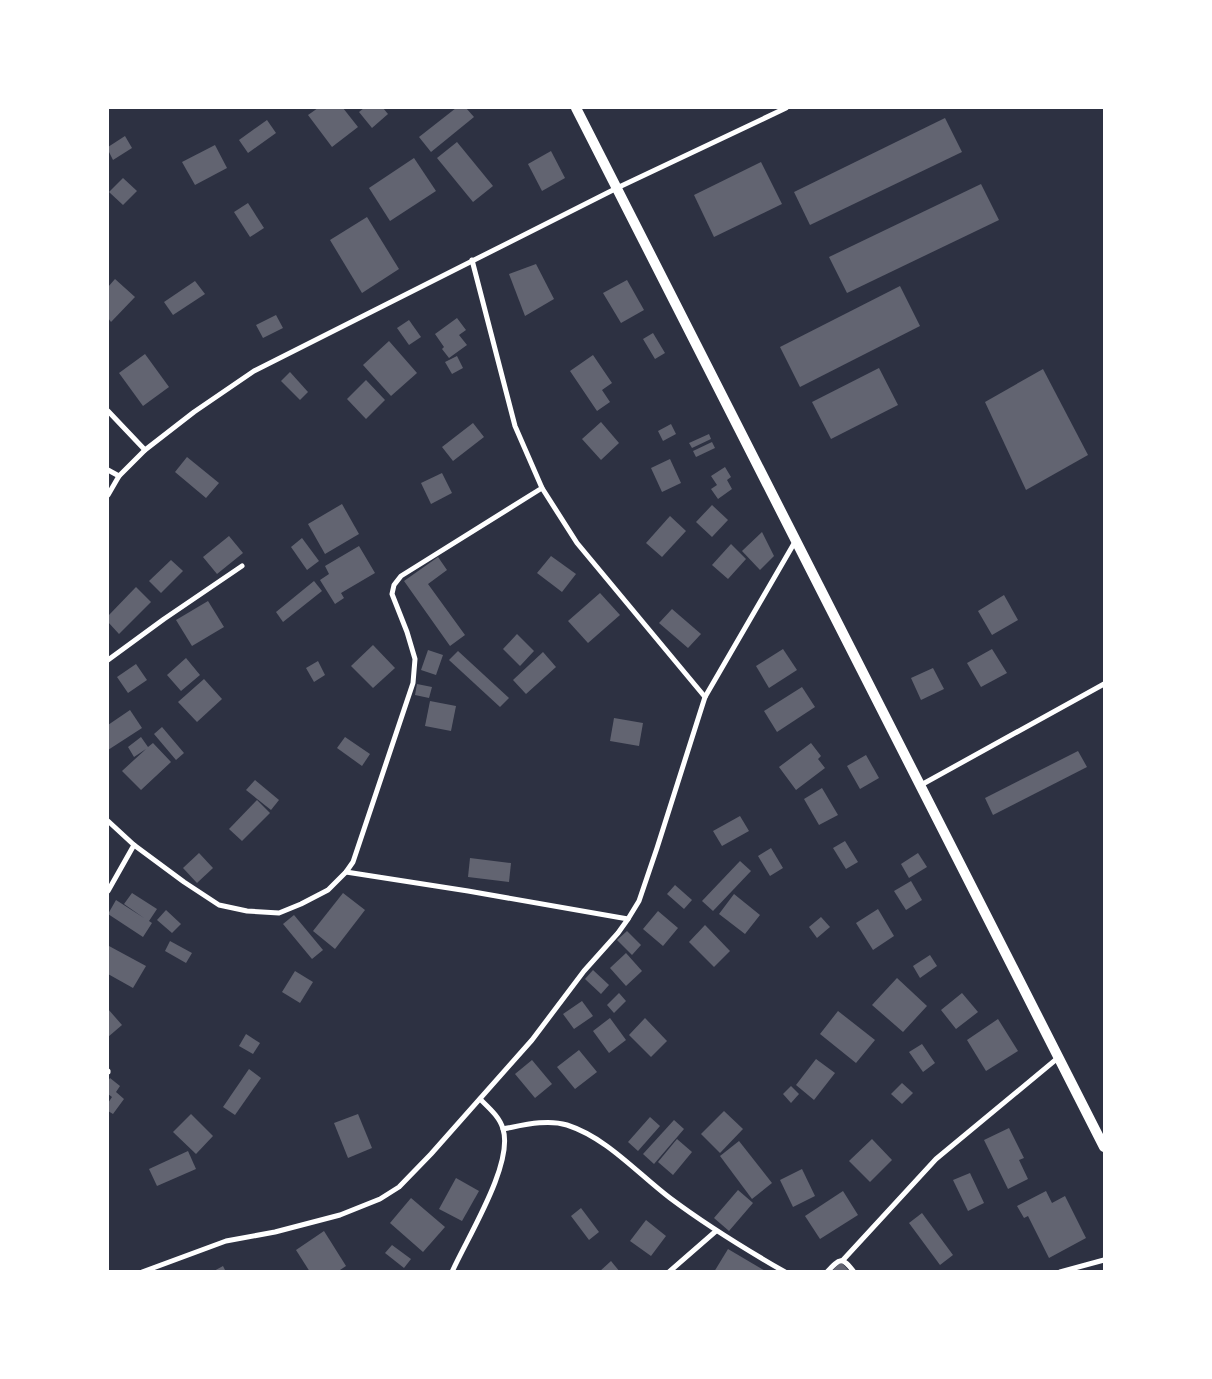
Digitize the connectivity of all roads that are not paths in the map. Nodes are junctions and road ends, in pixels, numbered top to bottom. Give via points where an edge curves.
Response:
1 (576, 108) edge
2 (786, 108) edge
3 (617, 188) junction
4 (472, 260) junction
5 (108, 411) edge
6 (145, 450) junction
7 (108, 470) edge
8 (119, 476) junction
9 (542, 488) junction
10 (108, 495) edge
11 (797, 539) junction
12 (242, 566) dead end
13 (108, 660) edge
14 (1104, 684) edge
15 (705, 696) junction
16 (921, 785) junction
17 (108, 821) edge
18 (134, 845) junction
19 (346, 872) junction
20 (108, 891) edge
21 (628, 919) junction
22 (1059, 1057) junction
23 (480, 1099) junction
24 (503, 1128) junction
25 (1104, 1146) edge
26 (716, 1231) junction
27 (844, 1260) junction
28 (1104, 1260) edge
29 (142, 1272) edge
30 (452, 1272) edge
31 (669, 1272) edge
32 (785, 1272) edge
33 (827, 1272) edge
34 (854, 1272) edge
35 (1060, 1272) edge

1 - 3 main road
2 - 3 street
3 - 4 street
3 - 11 main road
4 - 6 street via 254,371
4 - 9 street via 515,426
5 - 6 street
6 - 8 street
7 - 8 street
8 - 10 street
9 - 15 street via 577,544
9 - 19 street via 401,576 394,585 392,594 415,659 413,683 353,862
11 - 15 street
11 - 16 main road
12 - 13 street
14 - 16 street
15 - 21 street via 639,901
16 - 22 main road
17 - 18 street
18 - 19 street via 219,905 248,911 280,913 328,890
18 - 20 street
19 - 21 street
21 - 23 street via 584,970 532,1040
22 - 25 main road
22 - 27 street via 936,1159
23 - 24 street
23 - 29 street via 399,1187 380,1199 313,1223 226,1241
24 - 26 street via 538,1122 579,1130 606,1146
24 - 30 street via 505,1147 496,1183
26 - 31 street
26 - 32 street
27 - 33 street via 838,1260
27 - 34 street
28 - 35 street

